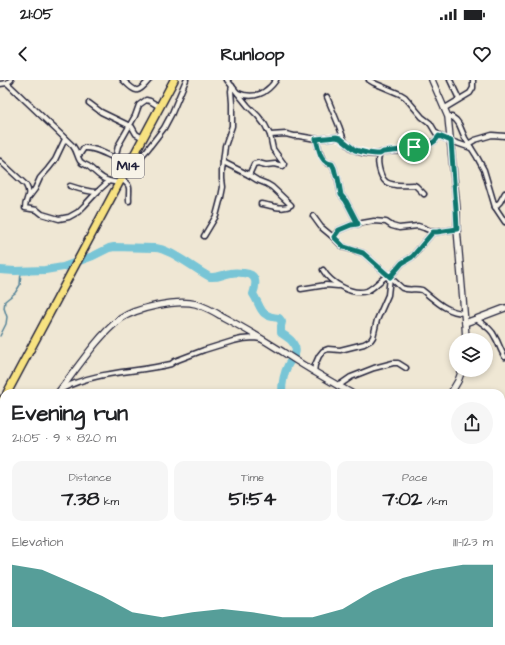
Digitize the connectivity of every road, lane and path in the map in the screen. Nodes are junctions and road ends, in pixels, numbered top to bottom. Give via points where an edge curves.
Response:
1 (123, 80) edge
2 (149, 80) edge
3 (174, 80) edge
4 (186, 80) edge
5 (227, 80) edge
6 (276, 80) edge
7 (369, 80) edge
8 (432, 80) edge
9 (450, 80) edge
10 (473, 80) edge
11 (9, 81) edge
12 (0, 84) edge
13 (232, 86) junction
14 (238, 93) junction
15 (327, 97) dead end
16 (459, 99) junction
17 (89, 104) dead end
18 (160, 107) junction
19 (445, 108) junction
20 (448, 117) junction
21 (129, 126) junction
22 (270, 135) junction
23 (439, 136) junction
24 (505, 136) edge
25 (143, 138) junction
26 (65, 139) junction
27 (316, 139) junction
28 (344, 141) junction
29 (451, 141) junction
30 (468, 144) junction
31 (471, 148) junction
32 (78, 153) junction
33 (380, 154) junction
34 (116, 160) junction
35 (0, 161) edge
36 (223, 162) junction
37 (129, 165) junction
38 (249, 174) junction
39 (109, 181) junction
40 (120, 181) junction
41 (70, 186) dead end
42 (97, 192) junction
43 (505, 193) edge
44 (424, 194) dead end
45 (28, 197) junction
46 (129, 201) dead end
47 (261, 204) dead end
48 (495, 208) junction
49 (313, 216) dead end
50 (505, 222) edge
51 (358, 224) junction
52 (457, 229) junction
53 (433, 232) junction
54 (204, 236) dead end
55 (334, 237) junction
56 (323, 270) dead end
57 (389, 277) junction
58 (342, 287) junction
59 (301, 289) dead end
60 (505, 308) edge
61 (464, 313) junction
62 (476, 319) junction
63 (465, 323) junction
64 (466, 333) edge
65 (265, 340) junction
66 (505, 357) edge
67 (406, 368) dead end
68 (314, 372) junction
69 (459, 377) edge
70 (338, 386) junction
71 (8, 389) edge
72 (61, 389) edge
73 (64, 389) edge
74 (344, 389) edge
75 (453, 389) edge

1 - 2 street via 135,90 142,88
3 - 18 highway, M14
4 - 37 street via 164,128 138,160
5 - 13 street
6 - 14 street via 272,87 260,94 245,96
7 - 23 street via 405,97
8 - 19 street
9 - 16 street
10 - 16 street via 470,93
11 - 12 street
11 - 26 street
13 - 14 street
13 - 36 street via 232,126
14 - 22 street
15 - 28 street
16 - 19 street
17 - 21 street
18 - 21 street via 146,100 139,106
18 - 25 highway, M14
19 - 20 street
20 - 29 street
20 - 30 street via 459,124
21 - 25 street
21 - 34 street via 117,150
22 - 27 street via 286,134
22 - 38 street via 273,149 284,165 254,164
23 - 29 street
23 - 33 street via 432,143
24 - 30 street via 492,135
25 - 37 highway, M14
26 - 32 street
26 - 45 street via 55,160
27 - 28 street via 337,137
27 - 51 street via 324,160 334,166 341,195
28 - 33 street via 358,151
29 - 31 street
29 - 52 street
30 - 31 street
31 - 48 street via 484,170
32 - 34 street via 82,153 84,148 89,148
32 - 39 street via 82,163
33 - 44 street via 378,162 383,179 390,184 414,185
34 - 37 street
35 - 45 street via 26,185
36 - 38 street
36 - 54 street via 220,205
37 - 40 highway, M14
38 - 47 street via 272,187 291,205 280,207
39 - 40 street
39 - 42 street
40 - 46 street via 129,186
40 - 71 highway, M14
41 - 42 street
42 - 45 street via 78,212 59,219 42,214 38,210 25,208
43 - 48 street
48 - 50 street
49 - 55 street via 321,227
51 - 53 street via 380,221 396,228 418,226
51 - 55 street via 339,230
52 - 53 street
52 - 61 street
53 - 57 street via 412,257 402,263
55 - 57 street via 344,247 363,253
56 - 58 street via 329,279
57 - 58 street via 362,292
57 - 61 street via 406,290 422,290 447,308
57 - 68 street via 388,295 371,340 340,350 323,351
58 - 59 street via 326,285
60 - 62 street
61 - 63 street
62 - 63 street
62 - 66 street via 493,333
63 - 64 street
65 - 68 street
65 - 72 street via 196,304 174,302 152,307 127,315 115,324
65 - 73 street via 242,339 204,350 171,364 93,378 77,382
67 - 70 street via 393,363 374,368 351,377
68 - 70 street
69 - 75 street
70 - 74 street

